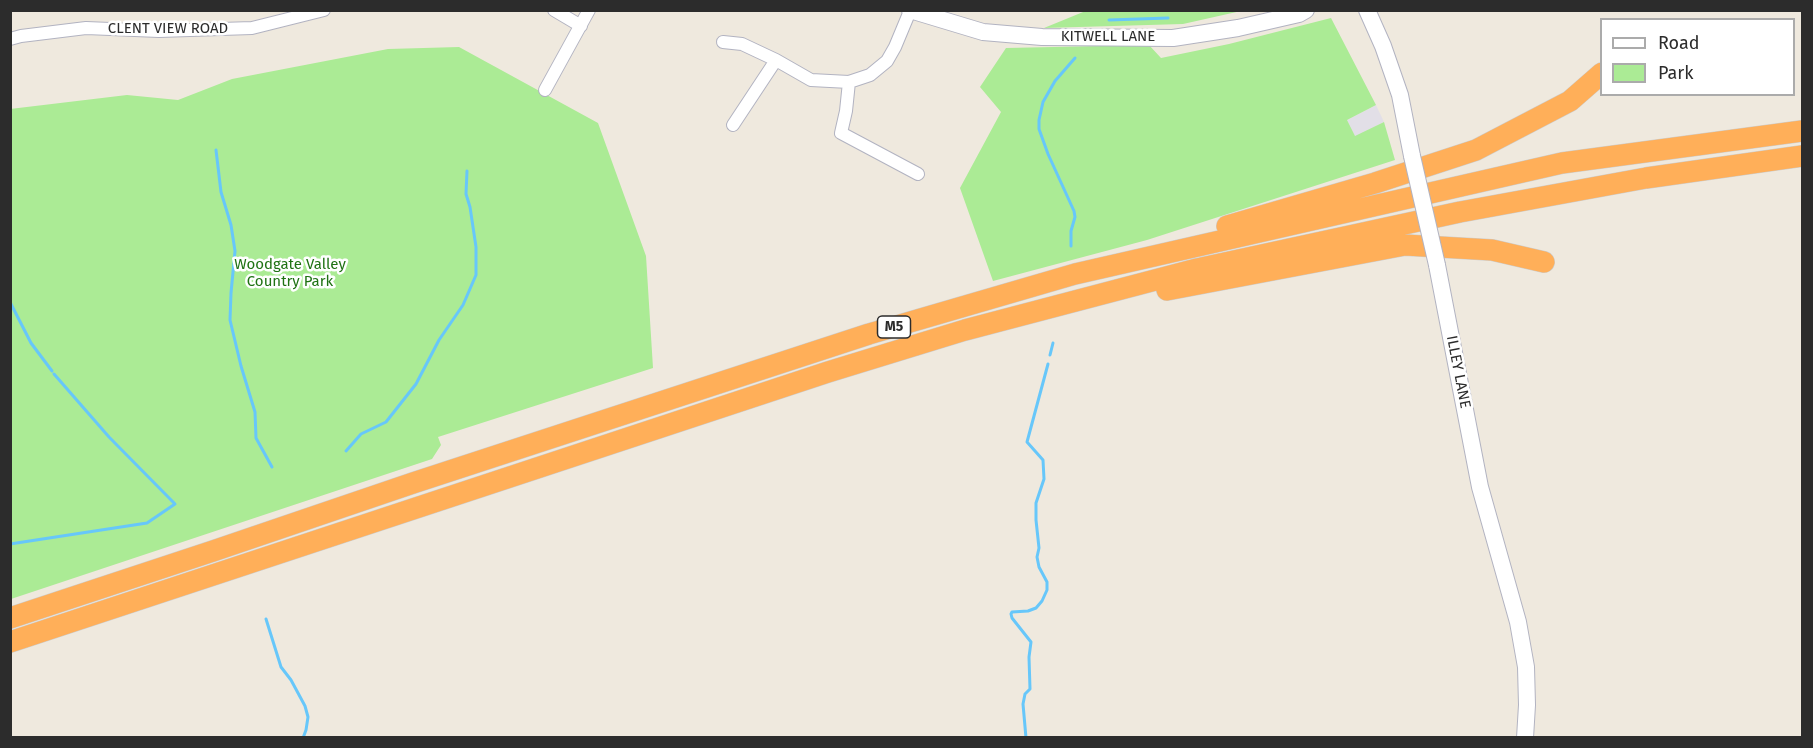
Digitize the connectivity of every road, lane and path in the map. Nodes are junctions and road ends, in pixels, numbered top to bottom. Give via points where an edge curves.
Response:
1 (324, 10) edge
2 (554, 10) edge
3 (589, 10) edge
4 (1306, 10) edge
5 (1366, 10) edge
6 (910, 11) edge
7 (581, 26) junction
8 (10, 39) edge
9 (723, 42) dead end
10 (776, 60) junction
11 (1600, 75) edge
12 (849, 82) junction
13 (545, 90) dead end
14 (733, 125) dead end
15 (1803, 131) edge
16 (1803, 156) edge
17 (918, 174) dead end
18 (1544, 262) dead end
19 (1075, 274) junction
20 (996, 323) junction
21 (10, 618) edge
22 (10, 642) edge
23 (1525, 738) edge

1 - 8 street, CLENT VIEW ROAD via 252,28 159,32 86,28
2 - 7 street
3 - 7 street
4 - 6 street, KITWELL LANE via 1238,28 1173,38 1042,37 982,32
5 - 23 street, ILLEY LANE, bridge via 1400,95 1480,487 1518,622 1526,667
6 - 12 street via 887,61 870,75
7 - 13 street
9 - 10 street via 742,44
10 - 12 street via 811,80
10 - 14 street
11 - 19 highway via 1570,101 1476,150
12 - 17 street via 841,133
15 - 19 highway, M5 via 1562,163
16 - 20 highway, M5 via 1646,178 1437,217 1197,269
18 - 20 highway via 1492,250 1405,245
19 - 21 highway, M5 via 869,334
20 - 22 highway, M5 via 828,372

